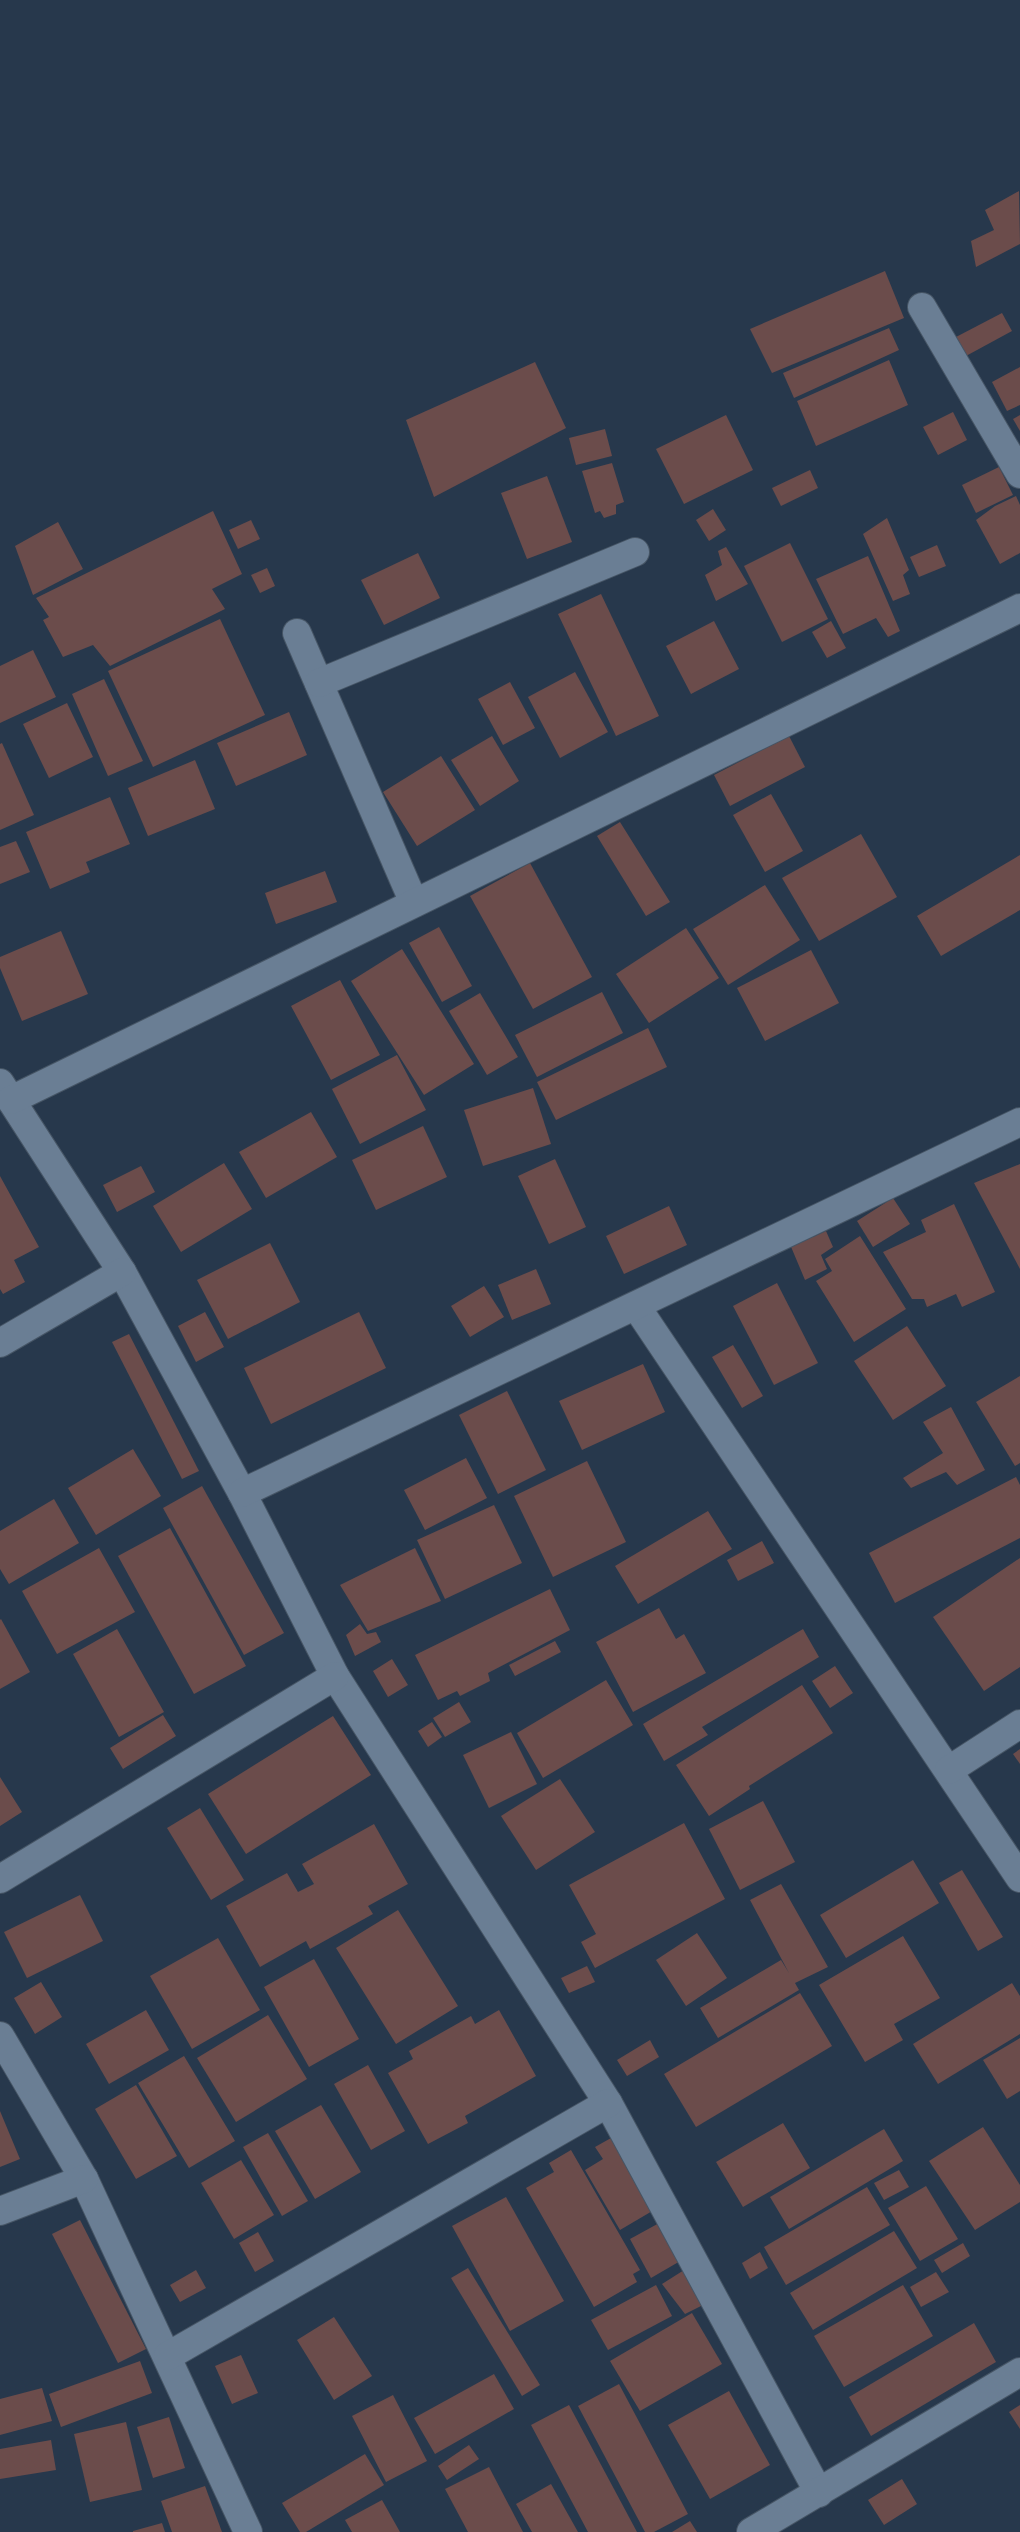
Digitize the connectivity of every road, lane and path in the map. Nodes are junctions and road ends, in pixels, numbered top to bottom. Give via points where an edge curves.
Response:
1 (922, 307) dead end
2 (1020, 474) edge
3 (634, 552) dead end
4 (1020, 608) edge
5 (297, 633) dead end
6 (319, 683) junction
7 (414, 903) junction
8 (6, 1092) edge
9 (1020, 1122) edge
10 (122, 1272) junction
11 (636, 1306) junction
12 (0, 1343) edge
13 (242, 1493) junction
14 (335, 1676) junction
15 (1020, 1724) edge
16 (949, 1770) junction
17 (1020, 1878) edge
18 (0, 1879) edge
19 (0, 2036) edge
20 (608, 2103) junction
21 (84, 2179) junction
22 (0, 2210) edge
23 (168, 2356) junction
24 (1020, 2372) edge
25 (819, 2493) junction
26 (248, 2532) edge
27 (751, 2532) edge

1 - 2 street
3 - 6 street
4 - 7 street
5 - 6 street
6 - 7 street
7 - 8 street
8 - 10 street
9 - 11 street
10 - 12 street
10 - 13 street
11 - 13 street
11 - 16 street
13 - 14 street
14 - 18 street
14 - 20 street
15 - 16 street
16 - 17 street
19 - 21 street
20 - 23 street
20 - 25 street
21 - 22 street
21 - 23 street
23 - 26 street
24 - 25 street
25 - 27 street

